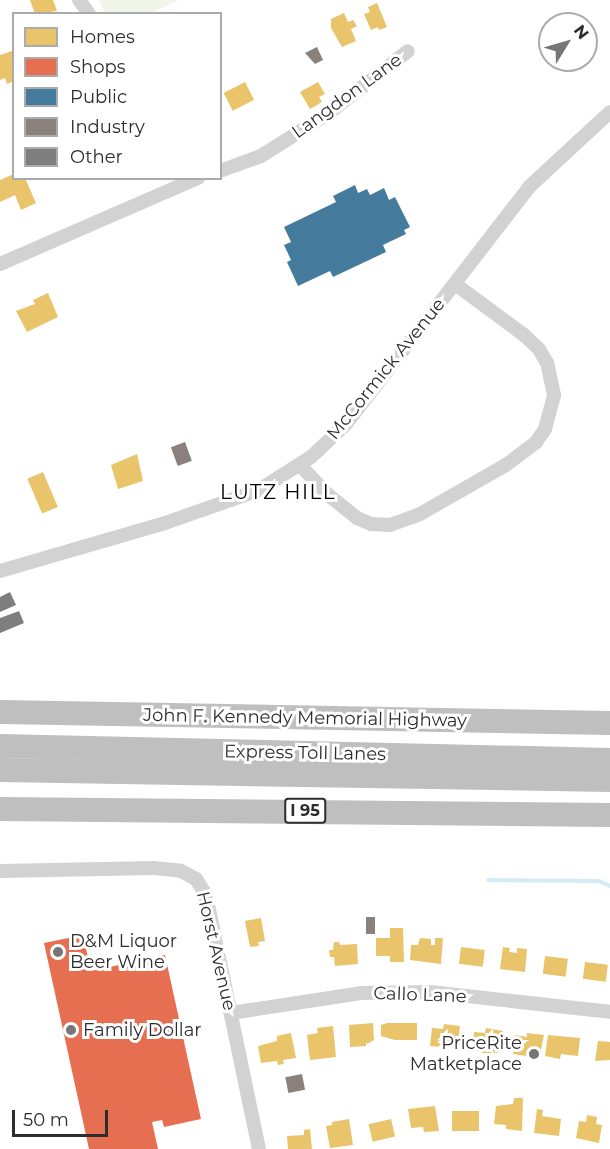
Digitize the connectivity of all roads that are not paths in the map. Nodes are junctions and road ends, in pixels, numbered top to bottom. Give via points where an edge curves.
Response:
1 (408, 51) dead end
2 (610, 112) edge
3 (222, 170) edge
4 (188, 180) edge
5 (172, 183) edge
6 (0, 264) edge
7 (454, 284) junction
8 (300, 465) junction
9 (0, 571) edge
10 (0, 712) edge
11 (610, 723) edge
12 (0, 746) edge
13 (610, 760) edge
14 (0, 770) edge
15 (610, 780) edge
16 (0, 809) edge
17 (610, 815) edge
18 (0, 871) edge
19 (610, 1012) edge
20 (231, 1013) junction
21 (259, 1149) edge

1 - 3 street, Langdon Lane via 320,119 261,156
2 - 7 street, McCormick Avenue via 529,187
4 - 5 street
5 - 6 street
7 - 8 street, McCormick Avenue via 346,424
7 - 8 street via 524,335 547,363 554,395 545,429 536,442 506,465 420,514 390,525 357,518
8 - 9 street, McCormick Avenue via 260,490 204,510
10 - 11 highway, John F. Kennedy Memorial Highway
12 - 13 highway, Express Toll Lanes
14 - 15 highway, Express Toll Lanes
16 - 17 highway, I 95
18 - 20 street, Horst Avenue via 154,868 190,874 204,892
19 - 20 street, Callo Lane via 430,992 362,993
20 - 21 street, Horst Avenue

